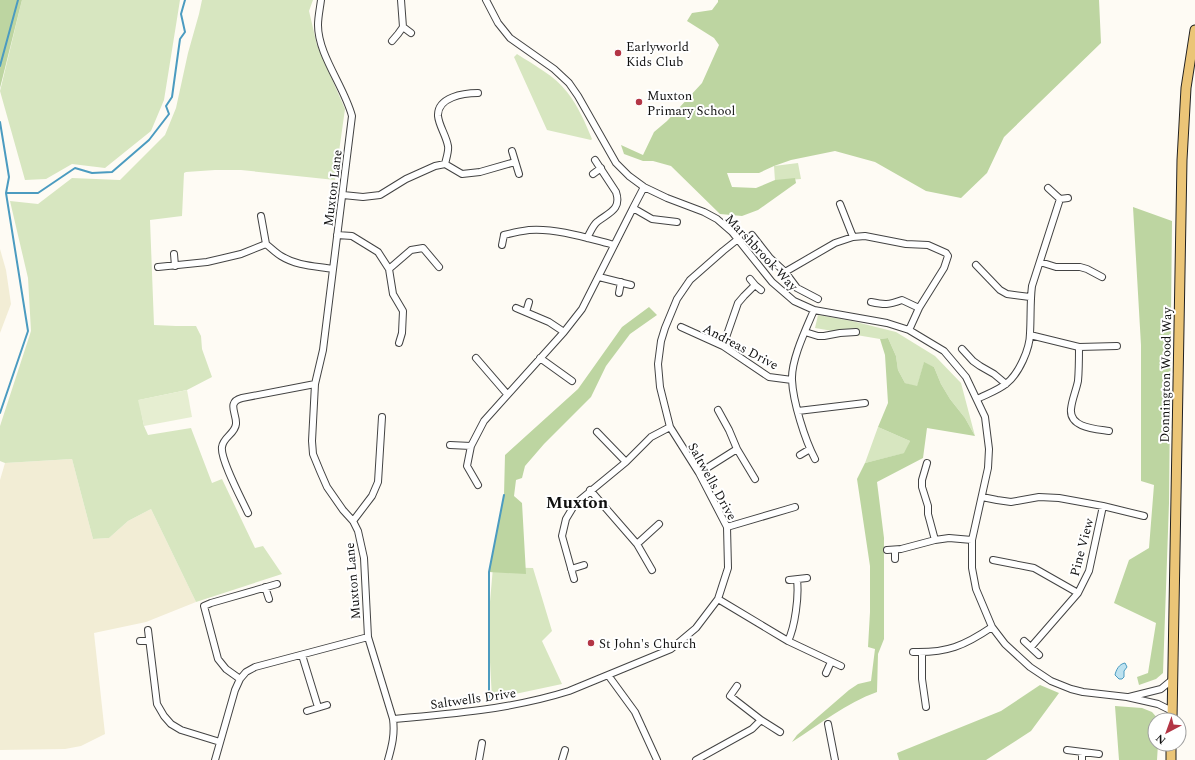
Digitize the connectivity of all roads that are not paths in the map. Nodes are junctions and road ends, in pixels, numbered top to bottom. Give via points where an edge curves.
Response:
1 (321, 0) edge
2 (401, 0) edge
3 (486, 0) edge
4 (403, 27) junction
5 (1195, 30) edge
6 (411, 33) dead end
7 (392, 41) dead end
8 (478, 93) dead end
9 (512, 150) dead end
10 (595, 160) dead end
11 (515, 162) junction
12 (445, 164) junction
13 (601, 168) junction
14 (519, 174) dead end
15 (593, 174) dead end
16 (644, 187) junction
17 (1048, 188) dead end
18 (343, 195) junction
19 (1068, 198) dead end
20 (1060, 199) junction
21 (840, 204) dead end
22 (851, 207) dead end
23 (634, 208) junction
24 (844, 211) junction
25 (261, 216) dead end
26 (677, 222) dead end
27 (337, 235) junction
28 (752, 235) dead end
29 (853, 237) junction
30 (587, 238) junction
31 (738, 239) junction
32 (266, 244) junction
33 (502, 245) dead end
34 (614, 245) junction
35 (174, 254) dead end
36 (1040, 262) junction
37 (175, 266) junction
38 (976, 266) dead end
39 (158, 267) dead end
40 (439, 267) dead end
41 (333, 269) junction
42 (389, 270) junction
43 (784, 272) junction
44 (599, 277) junction
45 (1102, 277) dead end
46 (750, 279) dead end
47 (621, 282) junction
48 (631, 285) dead end
49 (755, 285) junction
50 (761, 290) dead end
51 (619, 293) dead end
52 (1030, 297) junction
53 (818, 299) dead end
54 (529, 302) dead end
55 (871, 302) dead end
56 (516, 308) dead end
57 (919, 308) junction
58 (814, 310) junction
59 (526, 312) junction
60 (681, 327) dead end
61 (909, 330) junction
62 (564, 332) junction
63 (805, 332) junction
64 (856, 332) dead end
65 (1030, 335) junction
66 (399, 343) dead end
67 (723, 346) junction
68 (1117, 346) dead end
69 (1079, 347) junction
70 (962, 349) dead end
71 (476, 358) dead end
72 (540, 358) junction
73 (792, 380) junction
74 (572, 381) dead end
75 (315, 384) junction
76 (1006, 384) junction
77 (507, 394) junction
78 (977, 399) junction
79 (865, 403) dead end
80 (718, 410) dead end
81 (798, 411) junction
82 (382, 417) dead end
83 (670, 427) junction
84 (597, 432) dead end
85 (1109, 432) dead end
86 (450, 445) dead end
87 (471, 446) junction
88 (737, 449) junction
89 (810, 449) junction
90 (800, 455) dead end
91 (815, 459) dead end
92 (626, 462) junction
93 (927, 463) dead end
94 (759, 472) dead end
95 (699, 473) junction
96 (478, 485) dead end
97 (590, 490) junction
98 (982, 497) junction
99 (1103, 506) junction
100 (795, 507) dead end
101 (248, 513) dead end
102 (1144, 516) dead end
103 (353, 521) junction
104 (658, 524) dead end
105 (727, 527) junction
106 (935, 540) junction
107 (972, 540) junction
108 (637, 544) junction
109 (887, 550) dead end
110 (895, 550) junction
111 (895, 559) dead end
112 (993, 560) dead end
113 (584, 565) dead end
114 (571, 569) junction
115 (652, 570) dead end
116 (807, 578) dead end
117 (574, 579) dead end
118 (789, 580) dead end
119 (797, 580) junction
120 (277, 584) dead end
121 (265, 587) junction
122 (1078, 593) junction
123 (269, 599) dead end
124 (718, 600) junction
125 (992, 627) junction
126 (148, 630) dead end
127 (368, 636) junction
128 (148, 640) junction
129 (140, 641) dead end
130 (788, 641) junction
131 (1024, 641) dead end
132 (1031, 647) junction
133 (913, 652) dead end
134 (922, 652) junction
135 (302, 655) junction
136 (1039, 655) dead end
137 (831, 662) junction
138 (841, 666) dead end
139 (826, 673) dead end
140 (608, 674) junction
141 (240, 679) junction
142 (1173, 679) junction
143 (737, 686) dead end
144 (1127, 697) junction
145 (327, 704) dead end
146 (318, 707) junction
147 (926, 707) dead end
148 (307, 711) dead end
149 (1167, 712) edge
150 (1172, 712) edge
151 (393, 720) junction
152 (760, 720) junction
153 (828, 724) dead end
154 (780, 732) dead end
155 (220, 742) junction
156 (482, 743) dead end
157 (565, 750) dead end
158 (1067, 750) dead end
159 (1082, 752) junction
160 (1099, 754) dead end
161 (215, 760) edge
162 (388, 760) edge
163 (479, 760) edge
164 (562, 760) edge
165 (657, 760) edge
166 (696, 760) edge
167 (835, 760) edge
168 (1082, 760) edge

1 - 18 street, Muxton Lane via 318,26 324,52 352,116
2 - 4 street
3 - 16 street, Marshbrook Way via 498,23 510,38 554,69 569,83 616,163
4 - 6 street
4 - 7 street
5 - 142 main road, Donnington Wood Way via 1186,88 1182,160
8 - 12 street via 452,97 441,106 438,114 448,147
9 - 11 street
10 - 13 street
11 - 12 street via 480,172 462,174
11 - 14 street
12 - 18 street via 406,179 380,195
13 - 15 street
13 - 30 street via 616,192 617,205 611,213 596,223
16 - 23 street
16 - 31 street, Marshbrook Way via 717,219
17 - 20 street
18 - 27 street, Muxton Lane
19 - 20 street
20 - 36 street
21 - 24 street
22 - 24 street
23 - 26 street via 652,219
23 - 34 street
24 - 29 street
25 - 32 street
27 - 41 street, Muxton Lane
27 - 42 street via 352,236 378,252
28 - 43 street
29 - 43 street via 835,243
29 - 57 street via 865,236 906,244 928,245 946,253 948,256 944,268
30 - 33 street via 566,233 528,230 502,233
30 - 34 street
31 - 58 street, Marshbrook Way via 779,289 794,301
31 - 83 street, Saltwells Drive via 690,280 677,299 665,328 658,364 660,387
32 - 37 street via 241,254
32 - 41 street via 280,256 291,261
34 - 44 street
35 - 37 street
36 - 45 street via 1056,267 1080,267
36 - 52 street
37 - 39 street
38 - 52 street via 1000,290 1011,295
40 - 42 street via 422,248 411,250
41 - 75 street, Muxton Lane via 323,350
42 - 66 street via 393,294 403,311
43 - 53 street via 797,288
44 - 47 street
44 - 62 street via 582,309
46 - 49 street
47 - 48 street
47 - 51 street
49 - 50 street
49 - 67 street via 738,303
52 - 65 street
54 - 59 street
55 - 57 street via 884,305 902,300
56 - 59 street
57 - 61 street
58 - 61 street, Marshbrook Way via 887,323
58 - 63 street
59 - 62 street
60 - 67 street, Andreas Drive
61 - 78 street, Marshbrook Way via 944,351 966,377
62 - 72 street
63 - 64 street via 824,336
63 - 73 street via 799,346
65 - 69 street
65 - 76 street via 1020,367
67 - 73 street, Andreas Drive via 769,376
68 - 69 street
69 - 85 street via 1078,381 1071,414 1078,424
70 - 76 street via 973,361
71 - 77 street
72 - 74 street
72 - 77 street
73 - 81 street
75 - 101 street via 237,399 234,403 236,424 221,448 224,463
75 - 103 street, Muxton Lane via 313,454 327,487
76 - 78 street
77 - 87 street via 484,421
78 - 98 street, Marshbrook Way via 985,417 989,449
79 - 81 street
80 - 88 street
81 - 89 street
82 - 103 street via 378,482 372,496
83 - 92 street via 651,437
83 - 95 street, Saltwells Drive
84 - 92 street
86 - 87 street
87 - 96 street via 467,466
88 - 94 street via 753,477
88 - 95 street
89 - 90 street
89 - 91 street
92 - 97 street
93 - 106 street via 922,487
95 - 105 street, Saltwells Drive
97 - 108 street
97 - 114 street via 575,504 566,519 562,536
98 - 99 street via 1011,502 1050,497
98 - 107 street, Marshbrook Way
99 - 102 street
99 - 122 street, Pine View via 1089,571
100 - 105 street
103 - 127 street, Muxton Lane via 364,558
104 - 108 street
105 - 124 street, Saltwells Drive via 728,568
106 - 107 street
106 - 110 street
107 - 125 street, Marshbrook Way via 972,568 976,589
108 - 115 street
109 - 110 street
110 - 111 street
112 - 122 street via 1034,568
113 - 114 street
114 - 117 street
116 - 119 street
118 - 119 street
119 - 130 street via 792,633
120 - 121 street
121 - 123 street
121 - 141 street via 204,606 218,658
122 - 132 street, Pine View
124 - 130 street
124 - 140 street, Saltwells Drive via 696,628 671,648
125 - 134 street via 963,645 944,651
125 - 144 street, Marshbrook Way via 1005,644 1030,667 1051,681 1083,692
126 - 128 street
127 - 135 street
127 - 151 street, Muxton Lane
128 - 129 street
128 - 155 street via 157,704 164,716 181,730
130 - 137 street
131 - 132 street
132 - 136 street
133 - 134 street
134 - 147 street
135 - 141 street via 255,667
135 - 146 street
137 - 138 street
137 - 139 street
140 - 151 street, Saltwells Drive via 555,696 483,711
140 - 165 street via 635,712
141 - 155 street
142 - 144 street, Marshbrook Way via 1161,689
142 - 150 main road, Donnington Wood Way
143 - 152 street via 730,696
144 - 149 street, Marshbrook Way via 1158,704
145 - 146 street
146 - 148 street
151 - 162 street, Muxton Lane via 393,742
152 - 154 street
152 - 166 street via 752,729
153 - 167 street
155 - 161 street
156 - 163 street
157 - 164 street
158 - 159 street
159 - 160 street
159 - 168 street

